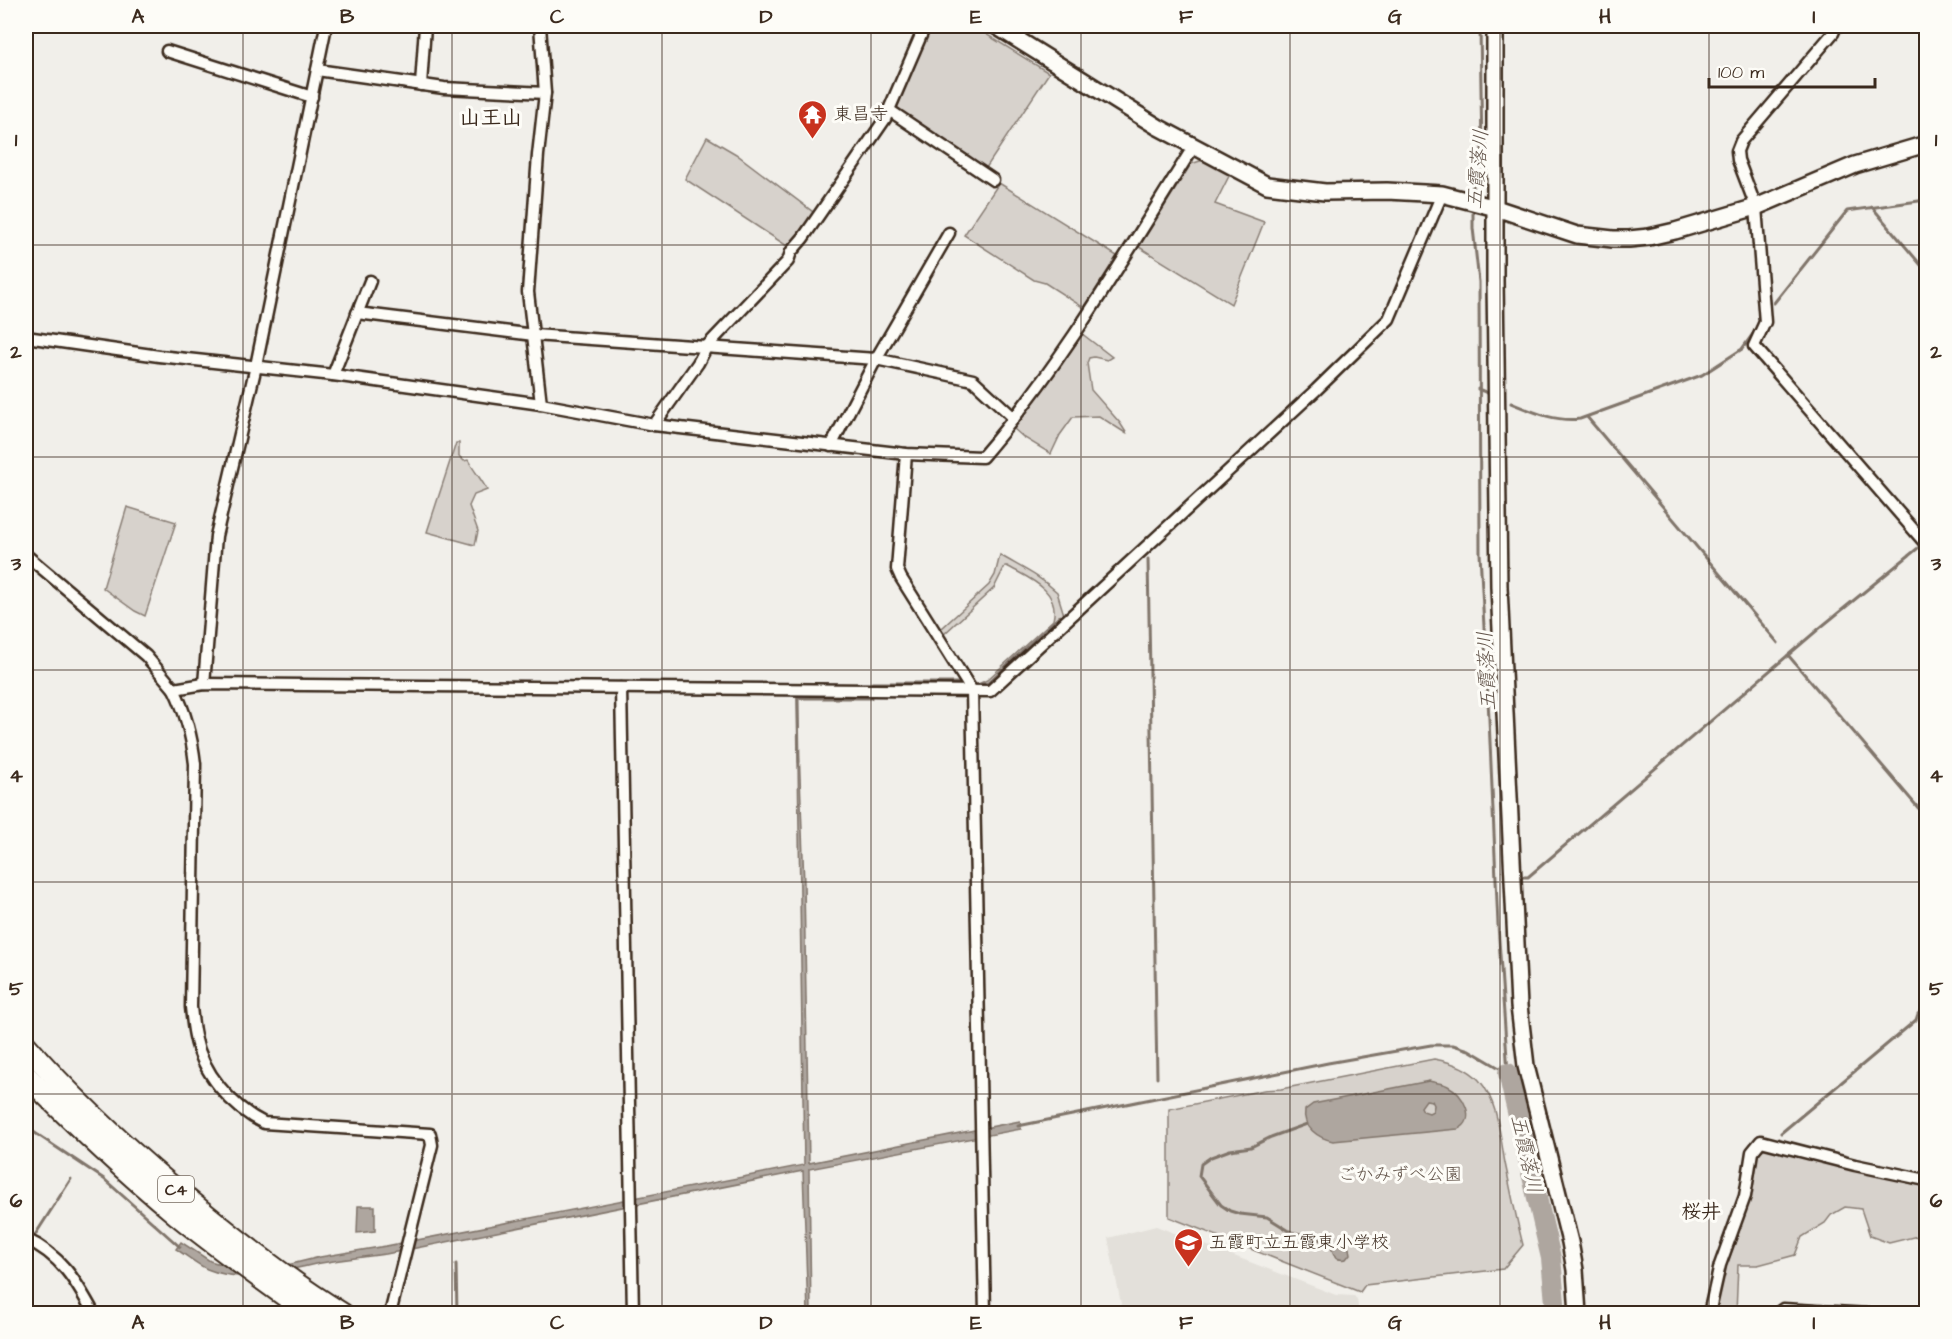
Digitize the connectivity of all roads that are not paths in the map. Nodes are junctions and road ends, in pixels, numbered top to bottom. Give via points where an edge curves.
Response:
1 (326, 26) edge
2 (425, 26) edge
3 (540, 26) edge
4 (925, 26) edge
5 (996, 26) edge
6 (1495, 26) edge
7 (1836, 26) edge
8 (167, 51) dead end
9 (317, 70) junction
10 (421, 85) junction
11 (545, 93) junction
12 (312, 97) junction
13 (889, 110) junction
14 (1926, 144) edge
15 (1194, 146) junction
16 (993, 180) dead end
17 (1442, 194) junction
18 (1492, 207) junction
19 (1756, 207) junction
20 (949, 233) dead end
21 (370, 281) dead end
22 (357, 313) junction
23 (534, 335) junction
24 (26, 337) edge
25 (707, 346) junction
26 (876, 359) junction
27 (256, 366) junction
28 (333, 375) junction
29 (541, 404) junction
30 (1014, 418) junction
31 (654, 425) junction
32 (831, 446) junction
33 (906, 454) junction
34 (1924, 541) edge
35 (26, 555) edge
36 (204, 684) junction
37 (621, 688) junction
38 (174, 689) junction
39 (972, 691) junction
40 (26, 1045) edge
41 (26, 1075) edge
42 (1926, 1180) edge
43 (26, 1239) edge
44 (1923, 1313) edge
45 (94, 1314) edge
46 (310, 1314) edge
47 (343, 1314) edge
48 (390, 1314) edge
49 (633, 1314) edge
50 (985, 1314) edge
51 (1578, 1314) edge
52 (1709, 1314) edge
53 (1776, 1314) edge
54 (1869, 1314) edge
55 (1897, 1314) edge

1 - 9 street
2 - 10 street
3 - 11 street
4 - 13 street
5 - 15 street
6 - 18 street
7 - 19 street via 1741,141 1738,160
8 - 12 street
9 - 10 street
9 - 12 street
10 - 11 street
11 - 23 street via 528,292
12 - 27 street
13 - 16 street
13 - 25 street via 788,261
14 - 19 street via 1855,165
15 - 17 street via 1267,185 1325,192
15 - 30 street via 1076,333
17 - 18 street
17 - 39 street via 1389,320 990,691
18 - 19 street via 1578,235 1613,239 1649,237
18 - 51 street via 1499,587 1521,1029 1531,1090 1570,1242
19 - 34 street via 1765,322 1754,346
20 - 26 street
21 - 22 street
22 - 23 street
22 - 28 street
23 - 25 street
23 - 29 street
24 - 27 street
25 - 26 street
25 - 31 street
26 - 30 street via 973,380
26 - 32 street
27 - 28 street
27 - 36 street via 216,536
28 - 29 street
29 - 31 street
30 - 33 street via 982,457
31 - 32 street
32 - 33 street
33 - 39 street via 897,569
35 - 38 street via 146,656
36 - 37 street
36 - 38 street
37 - 39 street
37 - 49 street
38 - 48 street via 187,719 195,764 191,1008 195,1038 213,1077 250,1116 264,1123 430,1134 432,1145
39 - 50 street
40 - 47 highway, C4 via 137,1157 190,1202 250,1250
41 - 46 highway, C4 via 100,1148 178,1216
42 - 52 street via 1761,1141 1752,1152 1745,1196 1720,1265
43 - 45 street via 64,1264
44 - 55 street
53 - 54 street via 1783,1309

